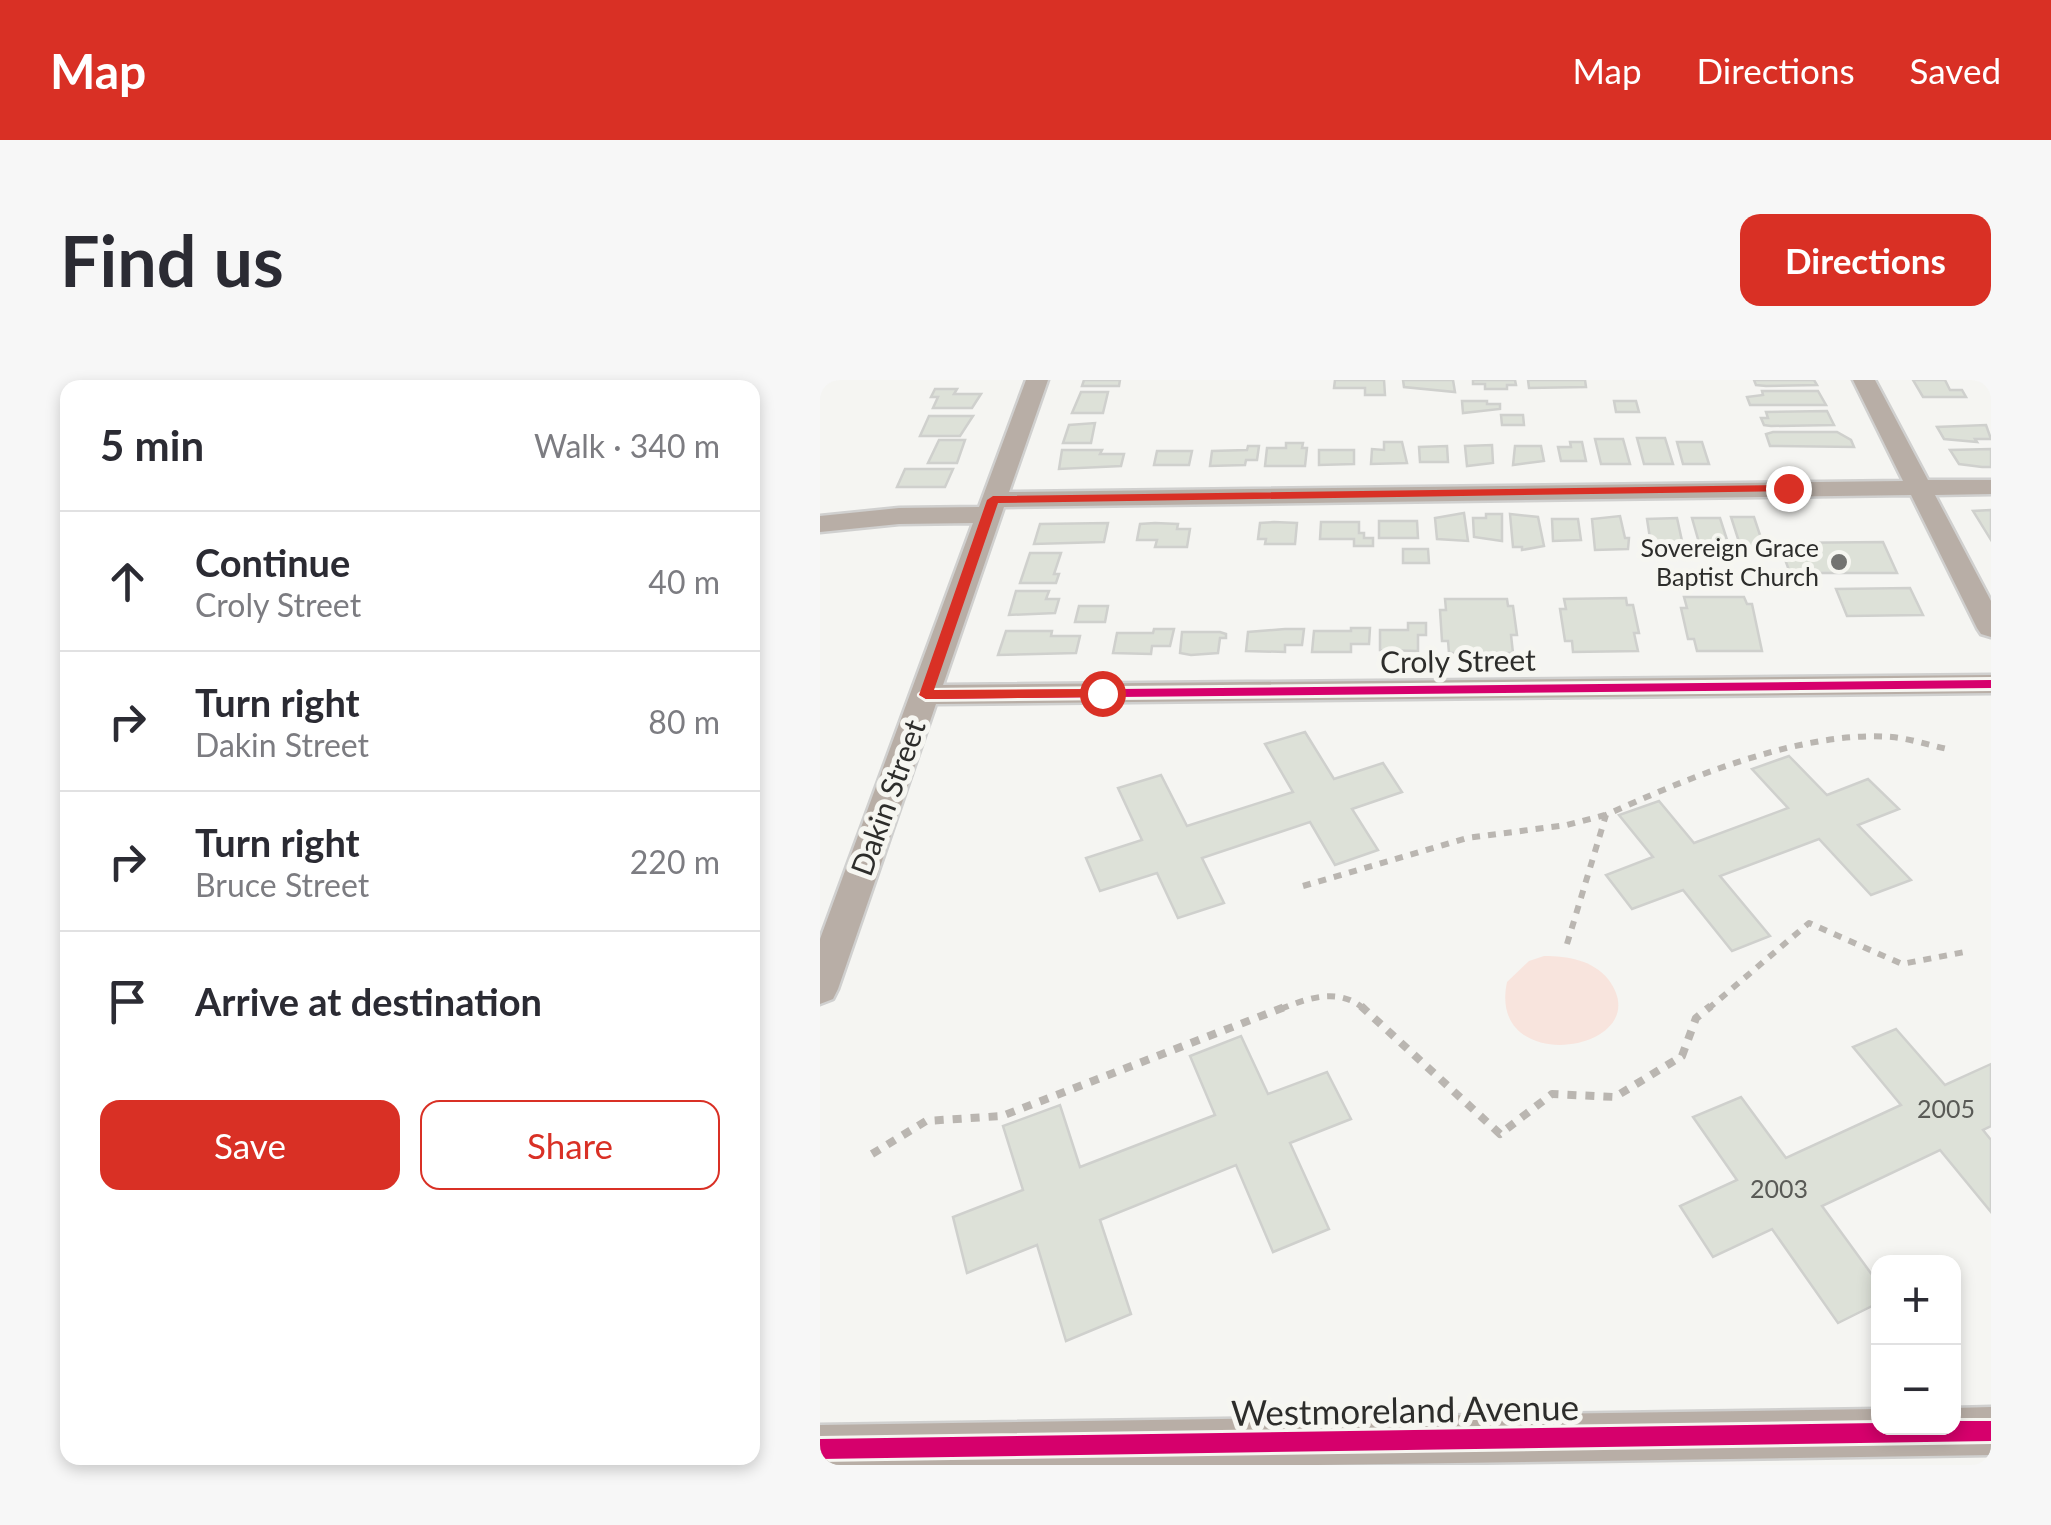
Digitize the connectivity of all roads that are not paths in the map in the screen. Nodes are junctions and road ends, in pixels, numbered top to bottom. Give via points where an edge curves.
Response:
1 (1038, 380) edge
2 (1864, 380) edge
3 (1991, 486) edge
4 (1920, 488) junction
5 (990, 508) junction
6 (820, 524) edge
7 (1991, 628) edge
8 (1991, 684) edge
9 (926, 695) junction
10 (820, 989) edge
11 (1991, 1431) edge
12 (820, 1449) edge

1 - 5 street, Dakin Street
2 - 4 street
3 - 4 street
4 - 5 street
4 - 7 street
5 - 6 street
5 - 9 street, Dakin Street
8 - 9 street, Croly Street
9 - 10 street, Dakin Street
11 - 12 street, Westmoreland Avenue

